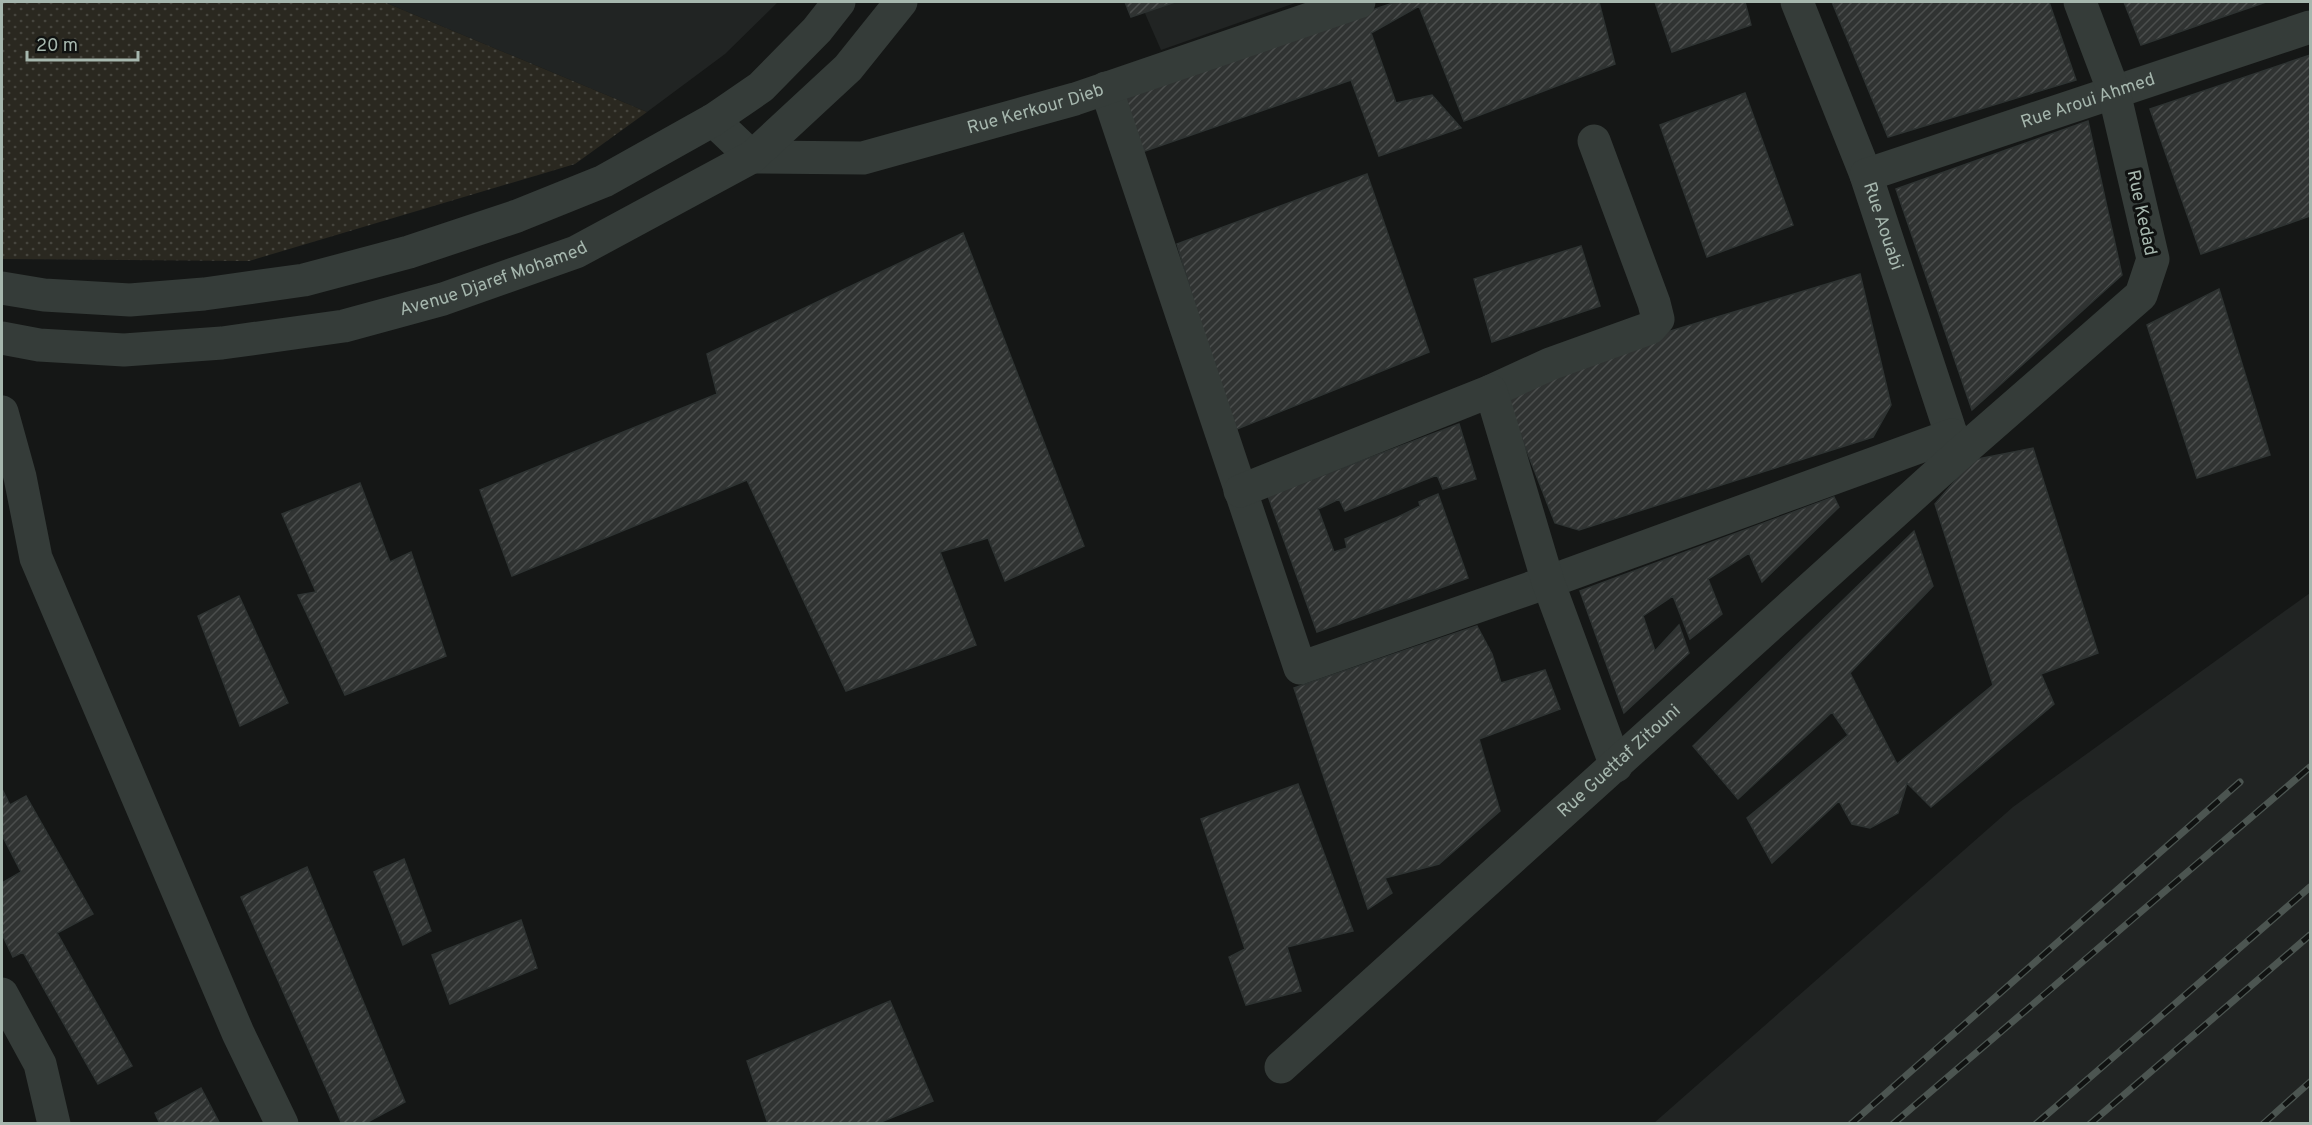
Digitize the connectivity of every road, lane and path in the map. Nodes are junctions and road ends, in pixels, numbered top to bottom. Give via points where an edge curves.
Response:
1 (839, 2) edge
2 (901, 2) edge
3 (1359, 2) edge
4 (1797, 2) edge
5 (2080, 2) edge
6 (2310, 27) edge
7 (1106, 88) junction
8 (2114, 92) junction
9 (713, 120) junction
10 (1594, 141) dead end
11 (752, 157) junction
12 (1866, 175) junction
13 (2, 293) edge
14 (2, 338) edge
15 (1491, 392) junction
16 (2, 412) edge
17 (1955, 445) junction
18 (11, 479) edge
19 (1240, 490) junction
20 (1548, 582) junction
21 (1616, 766) junction
22 (2, 994) edge
23 (1281, 1067) dead end
24 (54, 1124) edge
25 (282, 1124) edge

1 - 9 street via 761,87
2 - 11 street, Avenue Djaref Mohamed via 848,68
3 - 7 street, Rue Kerkour Dieb
4 - 12 street, Rue Aouabi
5 - 8 street, Rue Kedad
6 - 8 street, Rue Aroui Ahmed
7 - 11 street, Rue Kerkour Dieb via 863,158
7 - 19 street
8 - 12 street, Rue Aroui Ahmed
8 - 17 street, Rue Kedad via 2153,259 2141,295
9 - 11 street
9 - 13 street via 604,181 517,216 409,252 304,280 130,300
10 - 15 street via 1658,319 1650,328 1550,364
11 - 14 street, Avenue Djaref Mohamed via 576,252 443,299 344,326 222,343 124,350 39,345
12 - 17 street, Rue Aouabi
15 - 19 street
15 - 20 street
16 - 18 street
17 - 20 street
17 - 21 street, Rue Guettaf Zitouni
18 - 25 street via 36,558 238,1033
19 - 20 street via 1300,668
20 - 21 street
21 - 23 street, Rue Guettaf Zitouni
22 - 24 street via 40,1064

